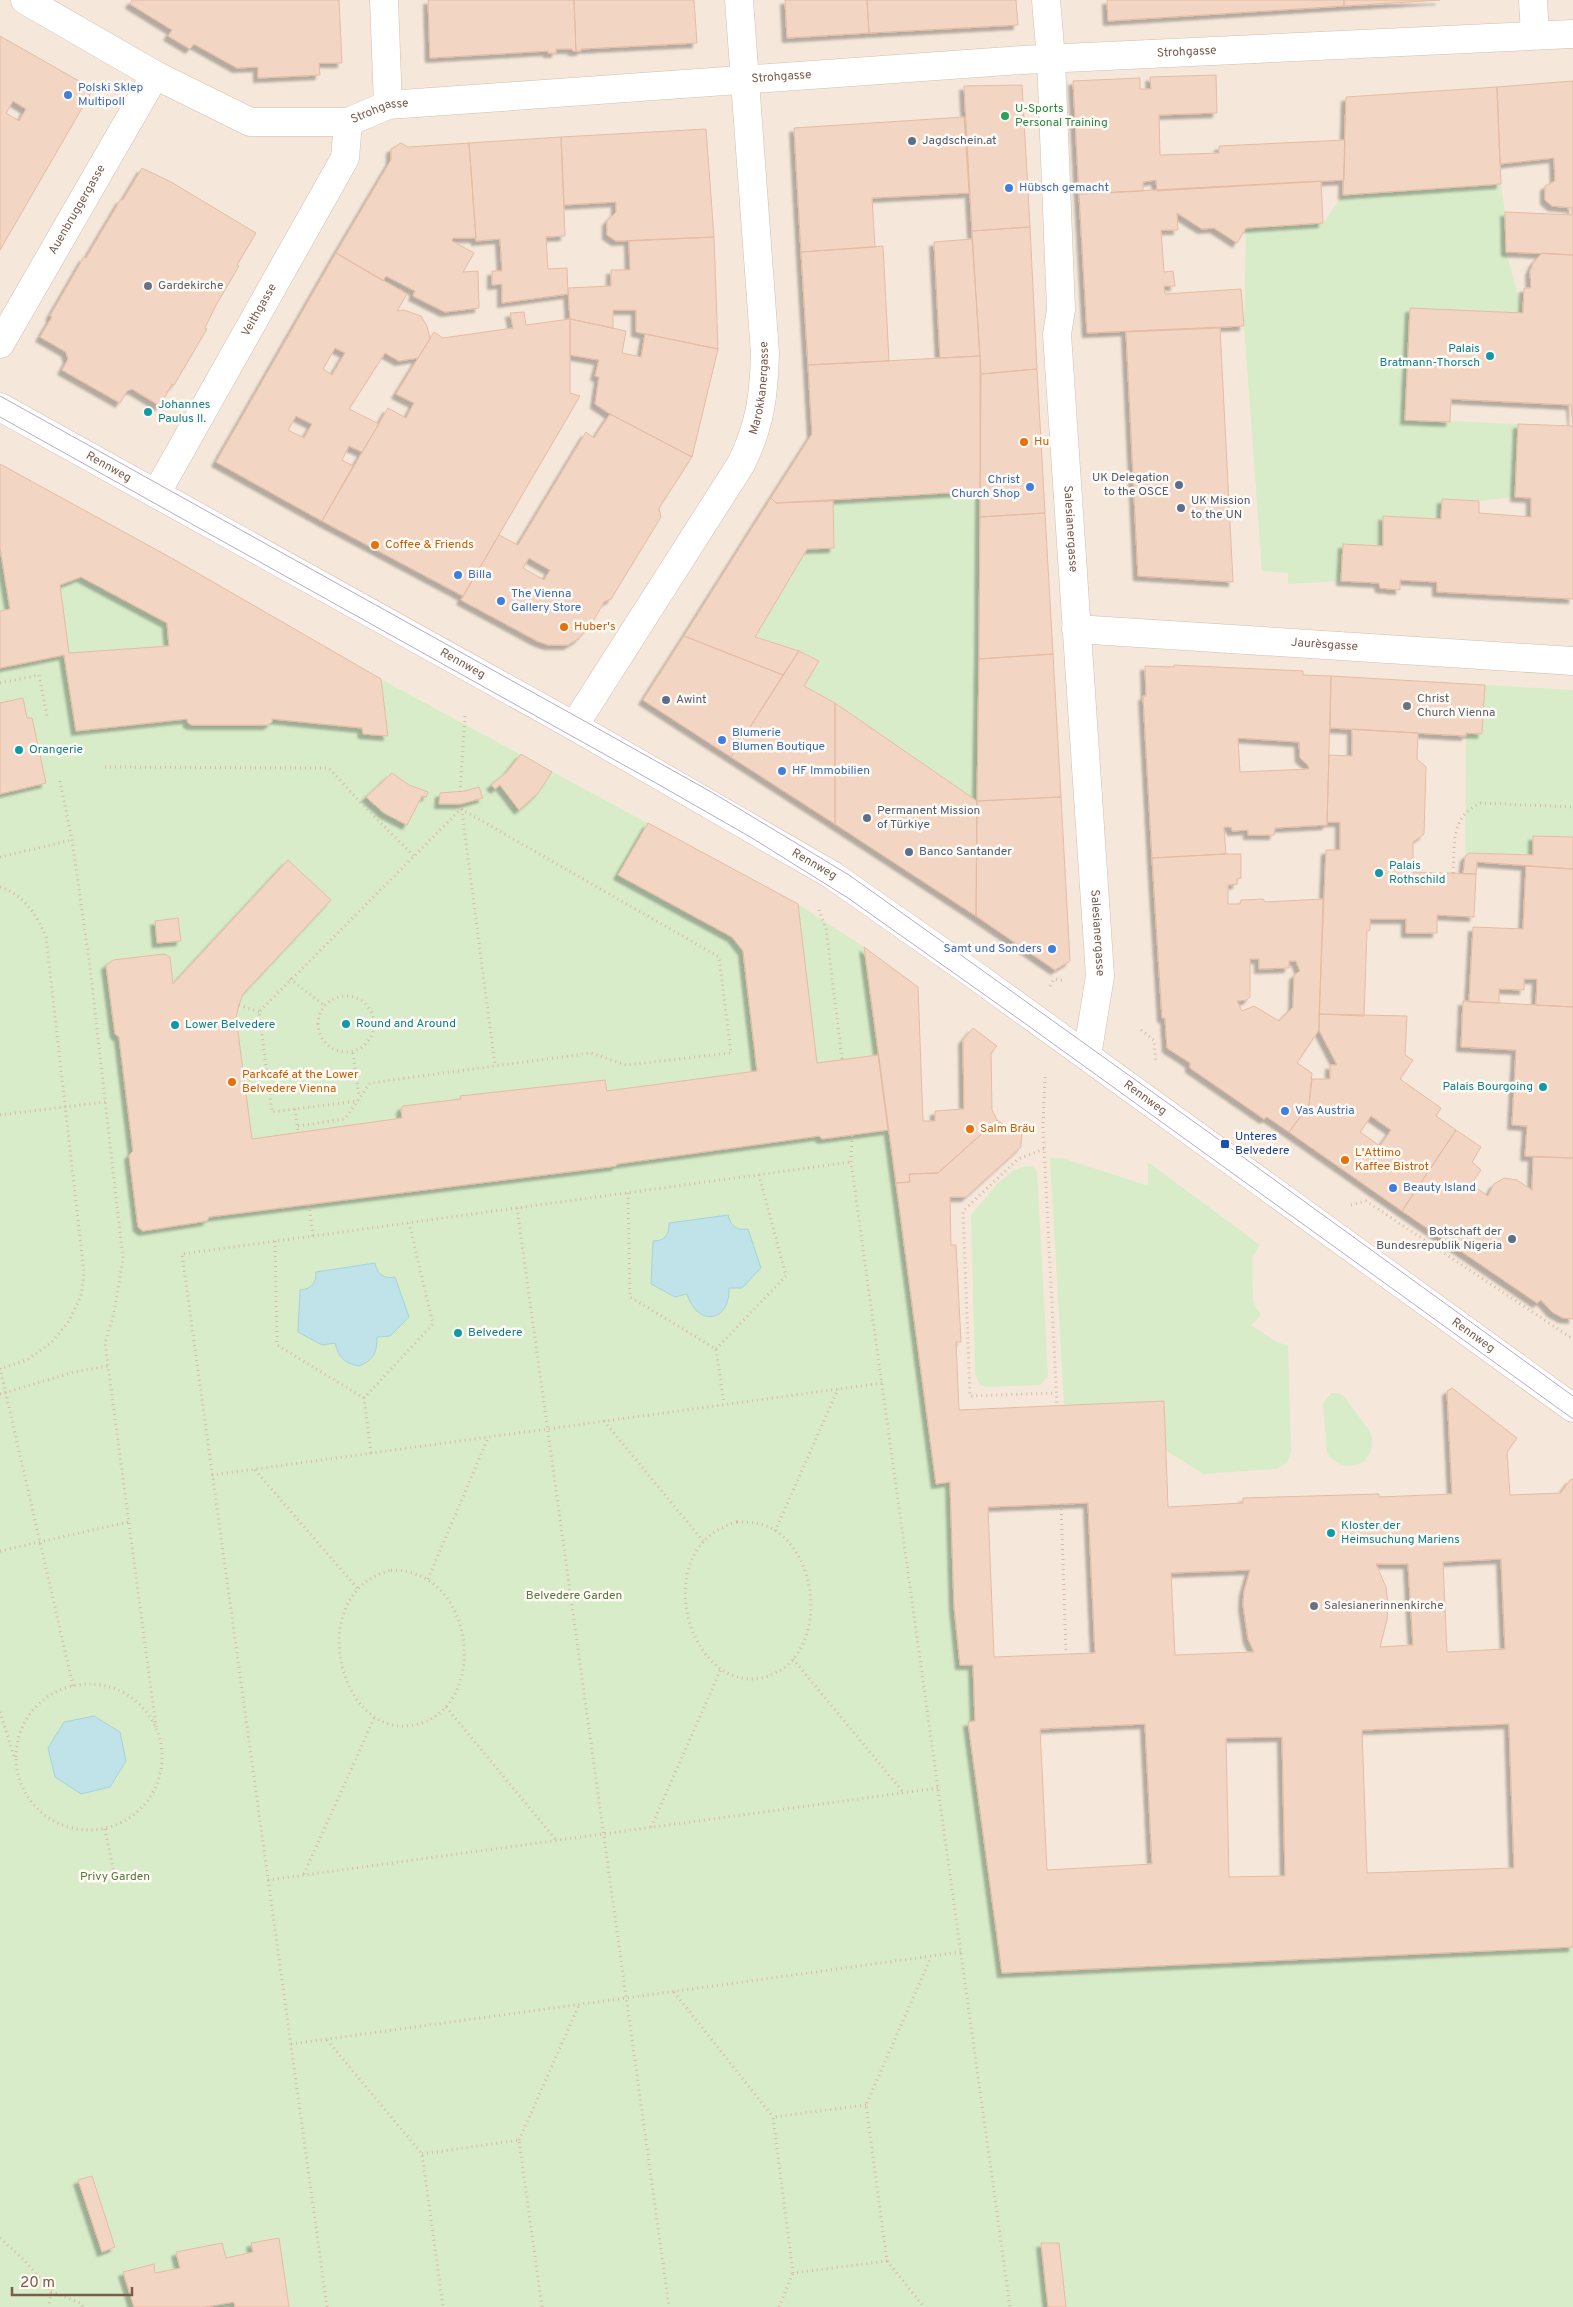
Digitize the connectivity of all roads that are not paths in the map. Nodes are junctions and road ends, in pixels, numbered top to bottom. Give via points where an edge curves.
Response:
1 (26, 0) edge
2 (384, 0) edge
3 (740, 0) edge
4 (1046, 0) edge
5 (1533, 0) edge
6 (1573, 34) edge
7 (1535, 35) junction
8 (1051, 58) junction
9 (155, 75) junction
10 (745, 79) junction
11 (388, 106) junction
12 (348, 122) junction
13 (0, 344) edge
14 (0, 407) edge
15 (156, 494) junction
16 (1076, 629) junction
17 (1573, 661) edge
18 (574, 726) junction
19 (1087, 1056) junction
20 (1573, 1408) edge

1 - 9 street, Strohgasse
2 - 11 street
3 - 10 street, Marokkanergasse
4 - 8 street, Salesianergasse
5 - 7 street
6 - 7 street, Strohgasse
7 - 8 street, Strohgasse
8 - 10 street, Strohgasse
8 - 16 street, Salesianergasse via 1061,310 1056,334
9 - 12 street, Strohgasse via 250,122
9 - 13 street, Auenbruggergasse
10 - 11 street, Strohgasse
10 - 18 street, Marokkanergasse via 766,353 760,416 741,464
11 - 12 street, Strohgasse
12 - 15 street, Veithgasse via 345,158
14 - 15 street, Rennweg
15 - 18 street, Rennweg
16 - 17 street, Jaurèsgasse
16 - 19 street, Salesianergasse via 1100,976
18 - 19 street, Rennweg via 832,875
19 - 20 street, Rennweg

